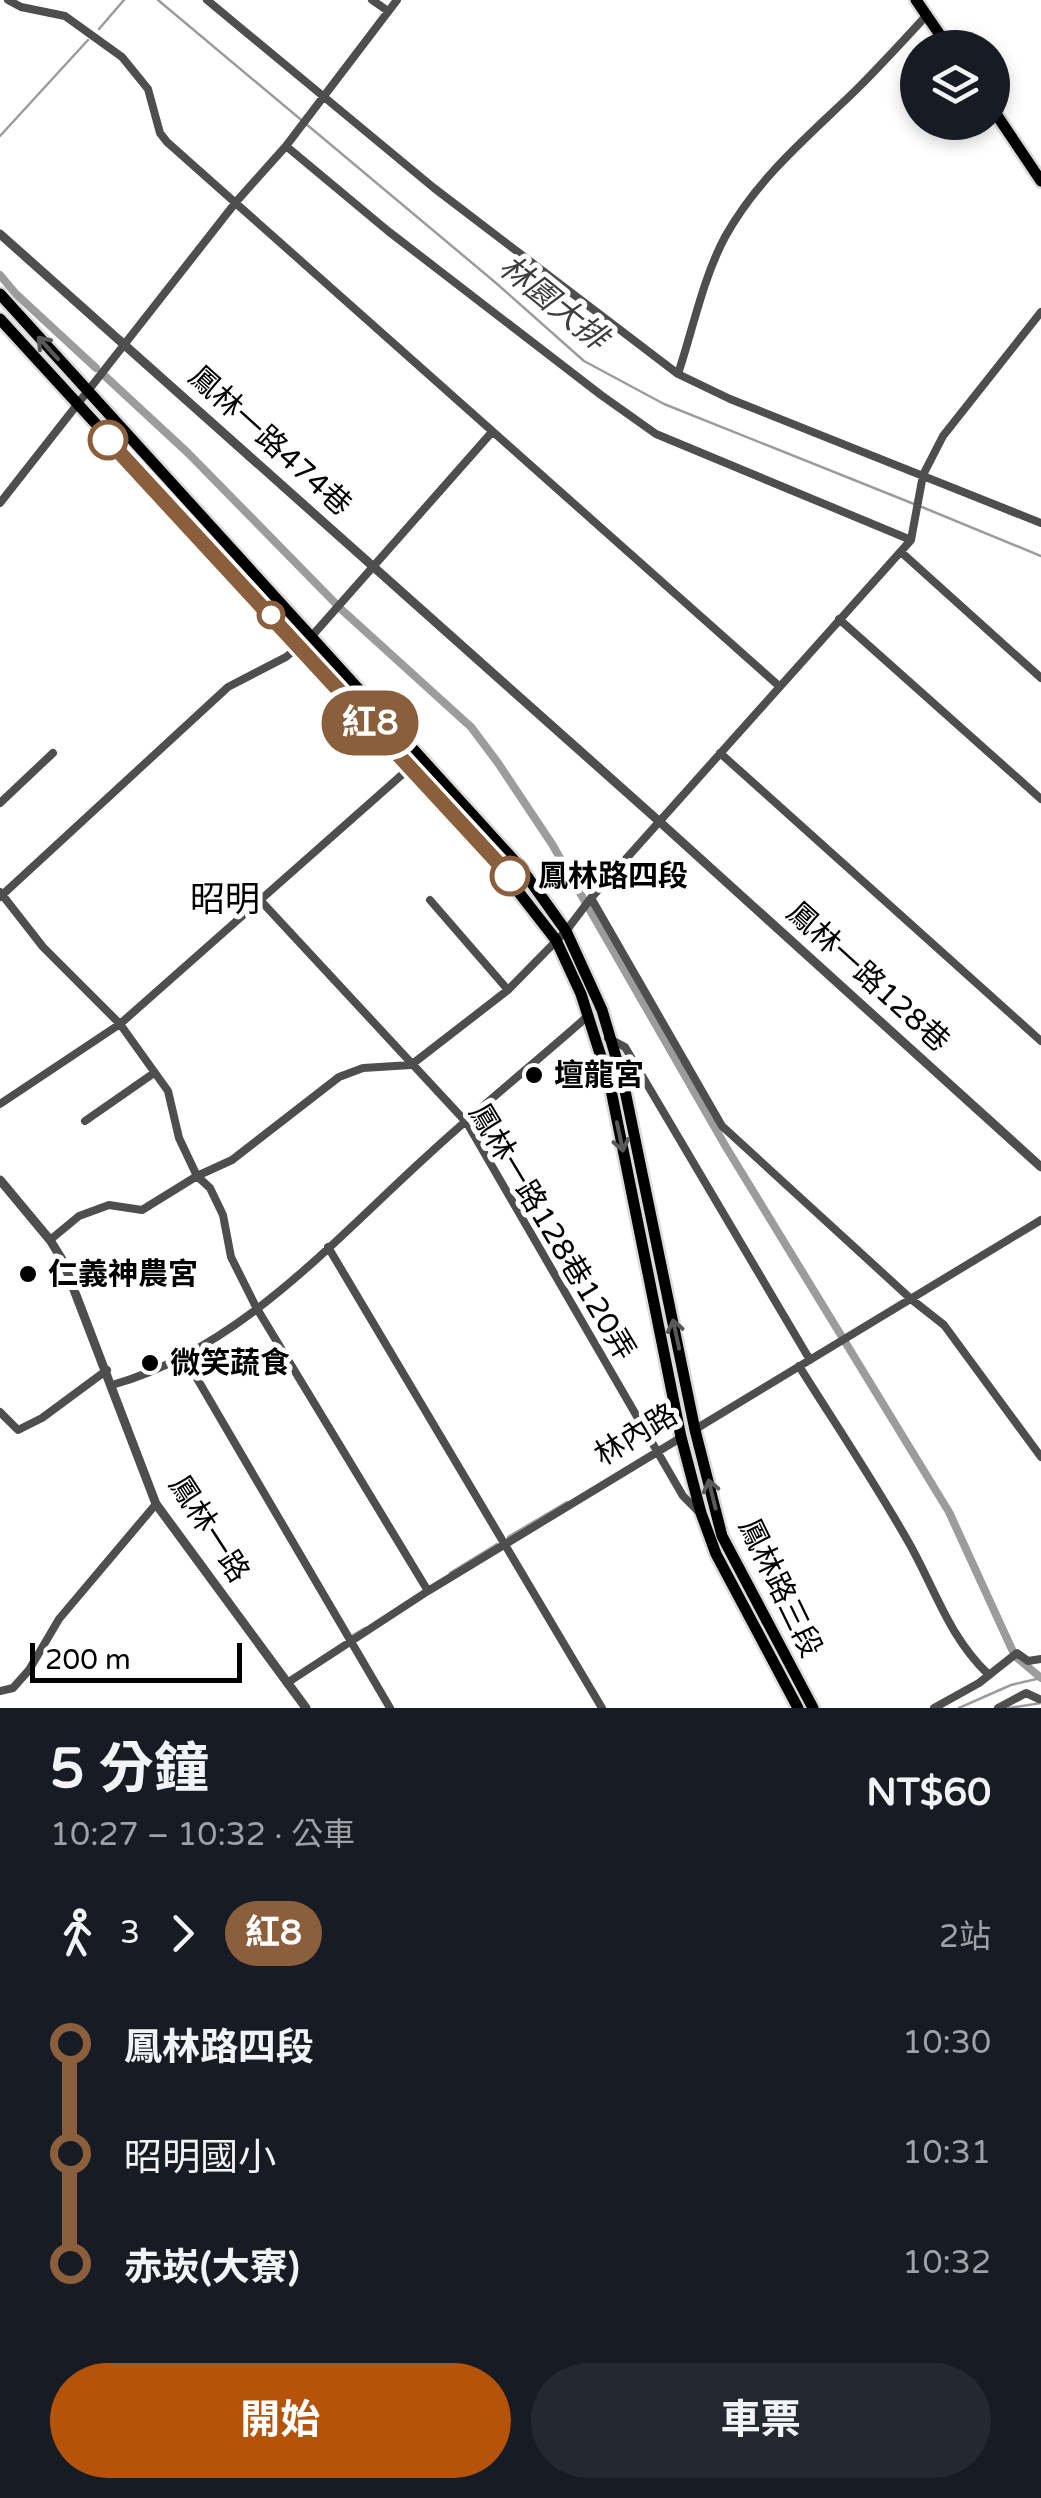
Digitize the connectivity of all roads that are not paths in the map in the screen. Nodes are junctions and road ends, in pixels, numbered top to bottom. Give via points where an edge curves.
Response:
1 (8, 0) edge
2 (206, 0) edge
3 (372, 0) edge
4 (397, 0) edge
5 (916, 0) edge
6 (388, 11) junction
7 (926, 16) junction
8 (936, 30) edge
9 (323, 100) junction
10 (1010, 134) edge
11 (288, 144) junction
12 (1041, 180) edge
13 (236, 202) junction
14 (0, 234) edge
15 (0, 294) edge
16 (1041, 312) edge
17 (0, 319) edge
18 (122, 344) junction
19 (678, 374) junction
20 (88, 393) junction
21 (76, 404) junction
22 (492, 432) junction
23 (923, 479) junction
24 (0, 502) edge
25 (1041, 523) edge
26 (912, 538) junction
27 (901, 552) junction
28 (372, 566) junction
29 (839, 619) junction
30 (311, 637) junction
31 (300, 647) junction
32 (1041, 678) edge
33 (779, 686) junction
34 (54, 752) dead end
35 (720, 753) junction
36 (422, 757) junction
37 (411, 766) junction
38 (1041, 798) edge
39 (0, 803) edge
40 (661, 823) junction
41 (1, 895) edge
42 (430, 900) dead end
43 (590, 900) junction
44 (261, 901) junction
45 (561, 936) junction
46 (508, 990) junction
47 (588, 1016) junction
48 (120, 1024) junction
49 (594, 1033) junction
50 (611, 1038) junction
51 (1041, 1041) edge
52 (410, 1065) junction
53 (154, 1073) junction
54 (0, 1104) edge
55 (85, 1121) dead end
56 (467, 1123) junction
57 (1041, 1167) edge
58 (197, 1176) junction
59 (0, 1180) edge
60 (1041, 1220) edge
61 (50, 1240) junction
62 (328, 1248) junction
63 (911, 1299) junction
64 (256, 1307) junction
65 (186, 1358) junction
66 (810, 1360) junction
67 (799, 1366) junction
68 (108, 1370) junction
69 (112, 1385) junction
70 (0, 1412) edge
71 (696, 1430) junction
72 (681, 1438) junction
73 (660, 1451) junction
74 (1041, 1457) edge
75 (156, 1504) junction
76 (701, 1514) junction
77 (506, 1545) junction
78 (428, 1591) junction
79 (349, 1641) junction
80 (1041, 1659) edge
81 (988, 1674) junction
82 (288, 1683) junction
83 (0, 1691) edge
84 (1035, 1702) edge
85 (306, 1708) edge
86 (390, 1708) edge
87 (602, 1708) edge
88 (798, 1708) edge
89 (812, 1708) edge
90 (934, 1708) edge
91 (998, 1708) edge

1 - 13 street via 66,16 122,57 148,89 160,133
2 - 9 street
3 - 6 street
4 - 6 street
5 - 7 main road
6 - 9 street
7 - 8 main road
7 - 19 street via 774,169 725,237
9 - 11 street
9 - 19 street
10 - 12 main road
11 - 13 street
11 - 26 street via 431,264 656,434
13 - 18 street
13 - 22 street
14 - 18 street, 鳳林一路474巷
20 -> 15 main road
16 - 23 street via 960,411
17 - 21 main road
18 - 20 street
18 - 28 street, 鳳林一路474巷
19 - 23 street
20 - 21 street
20 - 30 main road
21 - 24 street
21 - 31 main road
22 - 28 street
22 - 33 street
23 - 25 street
23 - 26 street
26 - 27 street
27 - 29 street
27 - 32 street
28 - 30 street
28 - 40 street, 鳳林一路128巷
29 - 33 street
29 - 38 street
30 - 31 street
30 - 36 main road
31 - 37 main road
31 - 41 street via 228,688
33 - 35 street
34 - 39 street
35 - 40 street
35 - 51 street
36 - 37 street
36 - 45 main road via 522,868
37 - 44 street
37 - 45 main road
40 - 43 street
40 - 57 street, 鳳林一路128巷
41 - 48 street via 42,948
42 - 46 street
43 - 45 street
43 - 63 street via 722,1126
44 - 48 street
44 - 52 street, 鳳林一路128巷120弄
45 - 46 street
45 - 47 main road
45 - 50 main road via 585,968
46 - 52 street
47 - 49 main road
47 - 56 street
48 - 53 street
48 - 54 street
49 - 50 street
49 -> 72 main road
50 - 66 street via 625,1047
71 -> 50 main road
52 - 56 street, 鳳林一路128巷120弄
52 - 58 street via 340,1076 250,1148
53 - 55 street
53 - 58 street via 168,1091
56 - 62 street
56 - 73 street, 鳳林一路128巷120弄
58 - 61 street via 142,1210 110,1206 79,1216
58 - 64 street via 223,1214 231,1258
59 - 61 street, 鳳林一路
60 - 63 street, 林內路
61 - 68 street, 鳳林一路
62 - 64 street
62 - 77 street
63 - 66 street, 林內路
63 - 74 street via 944,1324
64 - 65 street
64 - 78 street
65 - 69 street
65 - 79 street
66 - 67 street, 林內路
67 - 71 street, 林內路
67 - 81 street via 887,1504 950,1628
68 - 69 street, 鳳林一路
68 - 70 street via 18,1430
69 - 75 street, 鳳林一路
71 - 72 street, 林內路
89 -> 71 main road, 鳳林路三段 via 722,1536
72 - 73 street, 林內路
72 - 76 main road, 鳳林路三段
73 - 76 street, 鳳林一路128巷120弄 via 683,1496
73 - 77 street, 林內路
75 - 82 street, 鳳林一路
75 - 83 street via 58,1619 13,1688
76 - 88 main road, 鳳林路三段
77 - 78 street, 林內路
77 - 87 street
78 - 79 street, 林內路
79 - 82 street, 林內路
79 - 86 street
80 - 81 street via 1013,1655
81 - 90 street
82 - 85 street
84 - 91 street via 1026,1693

